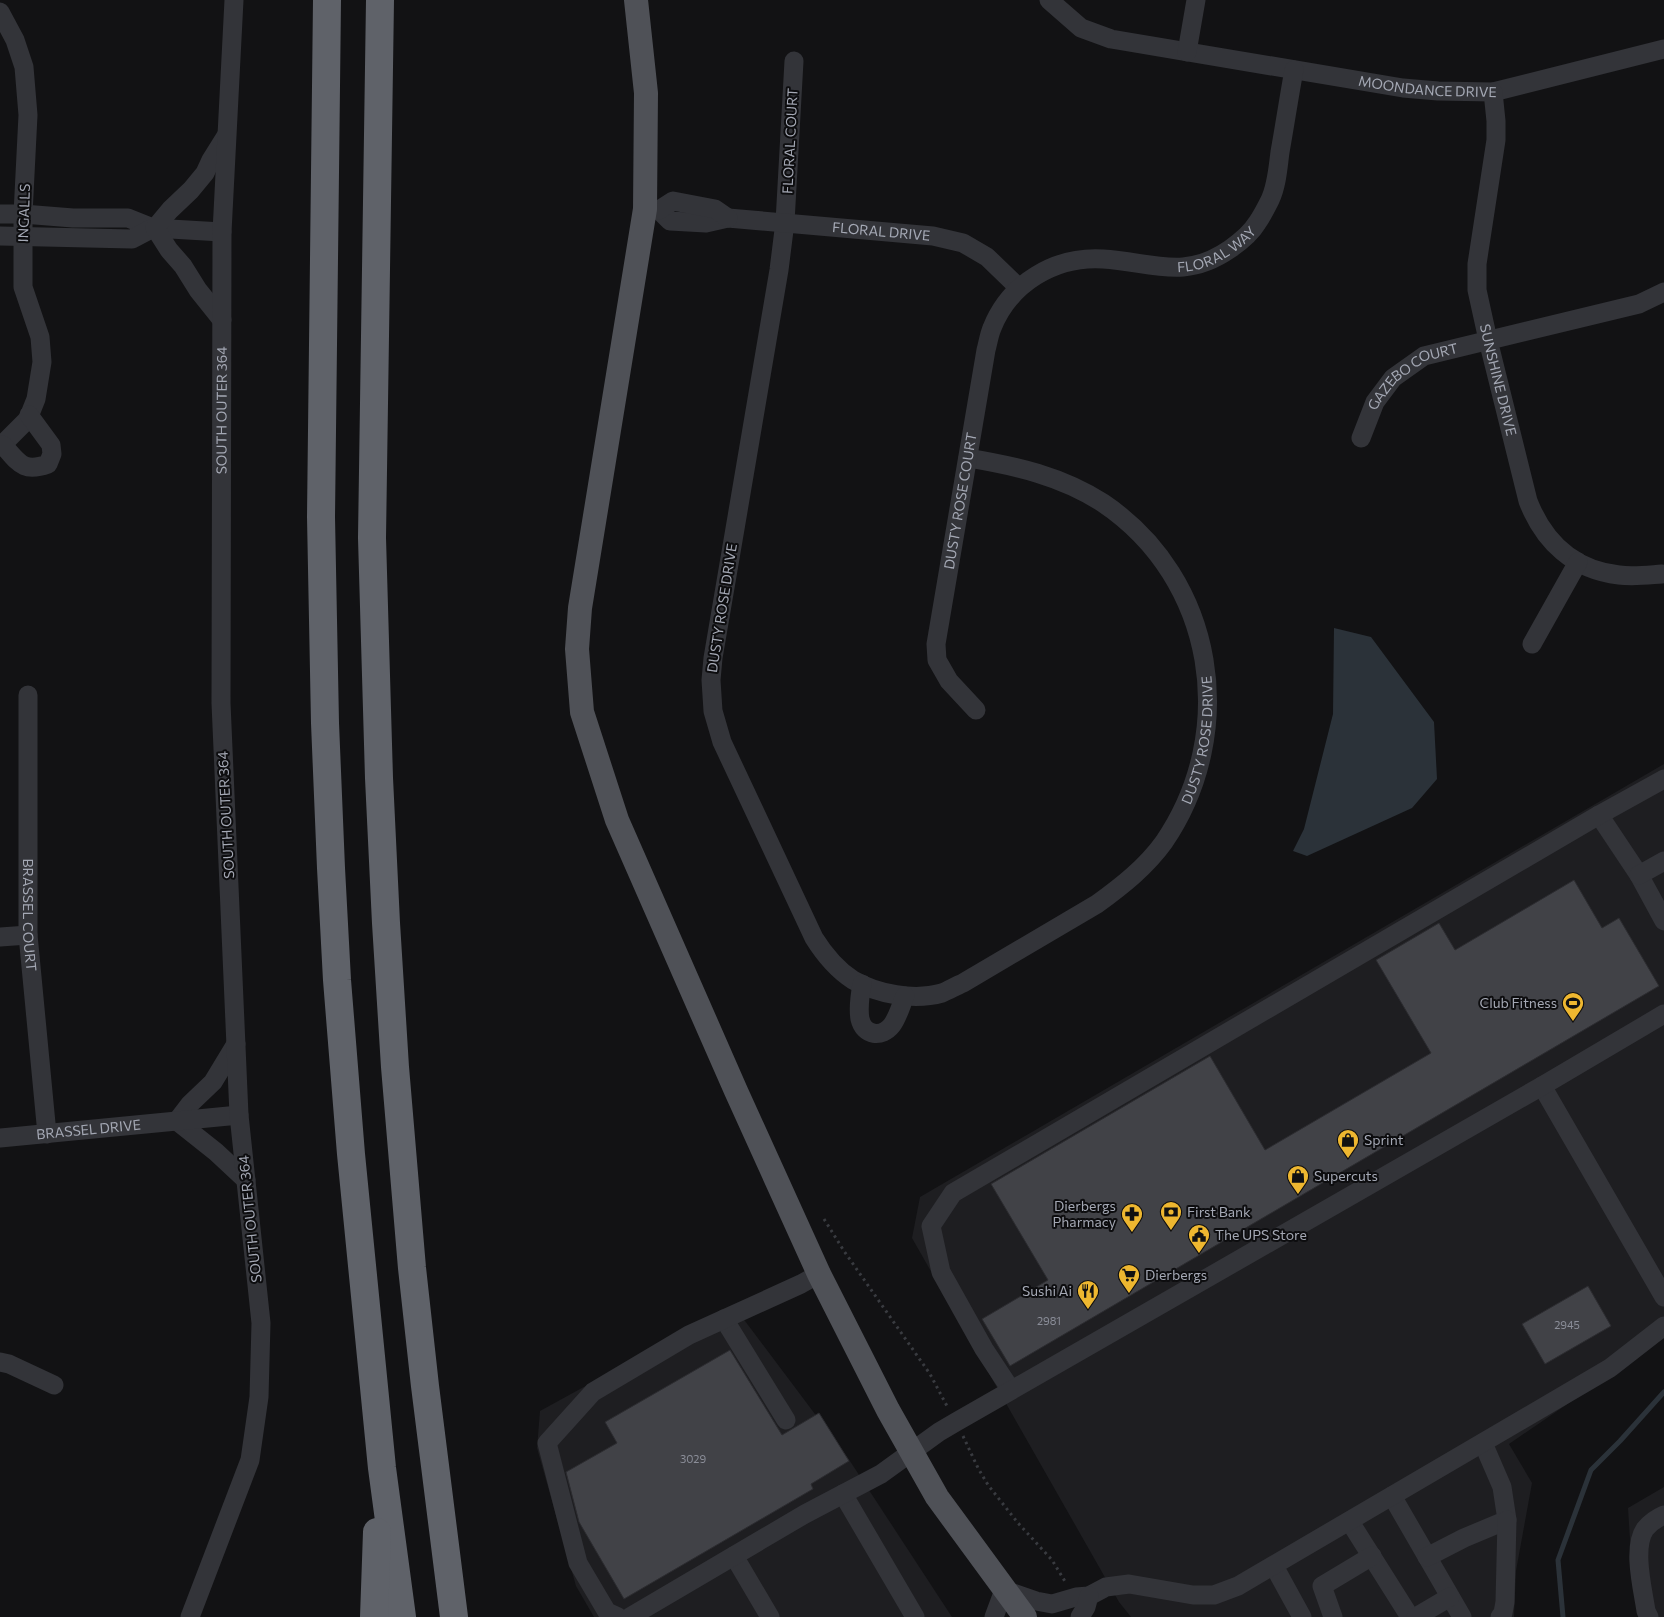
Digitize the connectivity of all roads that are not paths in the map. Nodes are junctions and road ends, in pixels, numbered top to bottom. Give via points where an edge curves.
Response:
1 (4, 0) edge
2 (234, 0) edge
3 (327, 0) edge
4 (380, 0) edge
5 (636, 0) edge
6 (1049, 0) edge
7 (1196, 0) edge
8 (0, 3) edge
9 (0, 12) edge
10 (1664, 49) edge
11 (1187, 52) junction
12 (794, 61) dead end
13 (1294, 70) junction
14 (1493, 92) junction
15 (227, 135) junction
16 (652, 210) junction
17 (0, 214) edge
18 (23, 214) junction
19 (785, 222) junction
20 (154, 228) junction
21 (222, 232) junction
22 (0, 236) edge
23 (23, 236) junction
24 (1019, 288) junction
25 (1664, 292) edge
26 (222, 320) junction
27 (1488, 340) junction
28 (29, 414) junction
29 (1360, 438) dead end
30 (2, 446) edge
31 (968, 458) junction
32 (1578, 562) junction
33 (1662, 574) dead end
34 (1532, 644) dead end
35 (28, 695) dead end
36 (976, 710) dead end
37 (1664, 779) edge
38 (1599, 815) junction
39 (1664, 861) edge
40 (1639, 875) junction
41 (1664, 921) edge
42 (28, 935) junction
43 (0, 936) edge
44 (862, 984) junction
45 (905, 996) junction
46 (1664, 1014) edge
47 (236, 1044) junction
48 (1542, 1086) junction
49 (239, 1115) junction
50 (177, 1121) junction
51 (47, 1134) junction
52 (0, 1138) edge
53 (246, 1180) junction
54 (819, 1274) junction
55 (1664, 1297) edge
56 (724, 1319) junction
57 (1664, 1326) edge
58 (0, 1362) edge
59 (54, 1385) dead end
60 (425, 1386) junction
61 (1011, 1390) junction
62 (786, 1420) dead end
63 (1483, 1443) junction
64 (912, 1452) junction
65 (382, 1468) junction
66 (843, 1494) junction
67 (1392, 1496) junction
68 (1664, 1515) edge
69 (1507, 1520) junction
70 (1350, 1522) junction
71 (734, 1556) junction
72 (1372, 1556) junction
73 (1427, 1557) junction
74 (1274, 1566) junction
75 (1004, 1590) junction
76 (1089, 1596) junction
77 (1450, 1597) junction
78 (190, 1617) edge
79 (374, 1617) edge
80 (402, 1617) edge
81 (454, 1617) edge
82 (473, 1617) edge
83 (618, 1617) edge
84 (630, 1617) edge
85 (770, 1617) edge
86 (915, 1617) edge
87 (994, 1617) edge
88 (1024, 1617) edge
89 (1080, 1617) edge
90 (1302, 1617) edge
91 (1333, 1617) edge
92 (1410, 1617) edge
93 (1416, 1617) edge
94 (1462, 1617) edge
95 (1500, 1617) edge
96 (1649, 1617) edge

1 - 8 street
2 - 15 street, SOUTH OUTER 364
3 - 65 highway via 321,517 326,743 343,1064
4 - 60 highway via 372,481 374,664 395,1068
5 - 16 main road via 646,93
6 - 11 street, MOONDANCE DRIVE via 1082,28 1111,39
7 - 11 street
9 - 18 street, INGALLS via 15,40 24,67 28,115
10 - 14 street, MOONDANCE DRIVE
11 - 13 street, MOONDANCE DRIVE
12 - 19 street, FLORAL COURT
13 - 14 street, MOONDANCE DRIVE via 1402,88
13 - 24 street, FLORAL WAY via 1271,198 1256,225 1238,244 1219,257 1176,269 1102,259 1075,261 1050,267
14 - 27 street, SUNSHINE DRIVE via 1496,140 1477,264 1477,290
15 - 20 street via 192,190
15 - 21 street, SOUTH OUTER 364
16 - 19 street, FLORAL DRIVE via 673,201 715,209 728,218
16 - 54 main road via 580,608 577,649 582,712 616,820
17 - 18 street
18 - 20 street via 128,218
18 - 23 street, INGALLS
19 - 24 street, FLORAL DRIVE via 933,236 963,243 987,258
19 - 44 street, DUSTY ROSE DRIVE via 713,658 712,711 722,742 814,938 839,969
20 - 21 street
20 - 23 street via 132,239
20 - 26 street
21 - 26 street, SOUTH OUTER 364
22 - 23 street
23 - 28 street, INGALLS via 23,287 40,337 42,362 36,399
24 - 31 street, DUSTY ROSE COURT via 991,328
25 - 27 street, GAZEBO COURT via 1639,304
26 - 47 street, SOUTH OUTER 364 via 221,702
27 - 29 street, GAZEBO COURT via 1424,356 1393,378 1375,402
27 - 32 street, SUNSHINE DRIVE via 1528,501 1536,521 1558,549
28 - 30 street, INGALLS
28 - 30 street, INGALLS via 51,444 48,464 36,469 20,464
31 - 36 street, DUSTY ROSE COURT via 936,644 937,660 949,681
31 - 45 street, DUSTY ROSE DRIVE via 1018,467 1062,481 1104,504 1142,536 1172,575 1195,622 1208,694 1205,738 1194,783 1175,823 1151,858 1118,889 963,983 942,993
32 - 33 street, SUNSHINE DRIVE via 1597,571 1621,576
32 - 34 street
35 - 42 street, BRASSEL COURT
37 - 38 street
38 - 40 street
38 - 61 street via 952,1193 930,1226 941,1272
39 - 40 street
40 - 41 street
42 - 43 street
42 - 51 street, BRASSEL COURT
44 - 45 street, DUSTY ROSE DRIVE
44 - 45 street via 860,1021 872,1034 892,1025
46 - 48 street
47 - 49 street, SOUTH OUTER 364
47 - 50 street via 214,1082
48 - 55 street
48 - 61 street
49 - 50 street, BRASSEL DRIVE
49 - 53 street, SOUTH OUTER 364
50 - 51 street, BRASSEL DRIVE
50 - 53 street
51 - 52 street, BRASSEL DRIVE
53 - 78 street, SOUTH OUTER 364 via 261,1323 259,1397 250,1460
54 - 56 street
54 - 64 main road
56 - 62 street
56 - 83 street via 689,1334 594,1392 547,1443 578,1563 607,1612
57 - 63 street via 1610,1368
58 - 59 street
60 - 81 highway
60 - 82 highway via 449,1477
61 - 64 street via 939,1432
63 - 67 street
63 - 69 street via 1502,1487
64 - 66 street via 881,1474
64 - 75 main road via 937,1498
65 - 79 highway
65 - 80 highway
66 - 71 street
66 - 86 street
67 - 70 street
67 - 73 street
68 - 96 street via 1645,1529 1640,1540 1639,1562
69 - 73 street
69 - 95 street via 1505,1602
70 - 72 street
70 - 74 street
71 - 84 street
71 - 85 street
72 - 91 street via 1322,1586
72 - 92 street
73 - 77 street
74 - 76 street via 1214,1595 1193,1595 1129,1584 1106,1587
74 - 90 street
75 - 76 street via 1052,1604
75 - 87 street
75 - 88 main road
76 - 89 street
77 - 93 street
77 - 94 street

